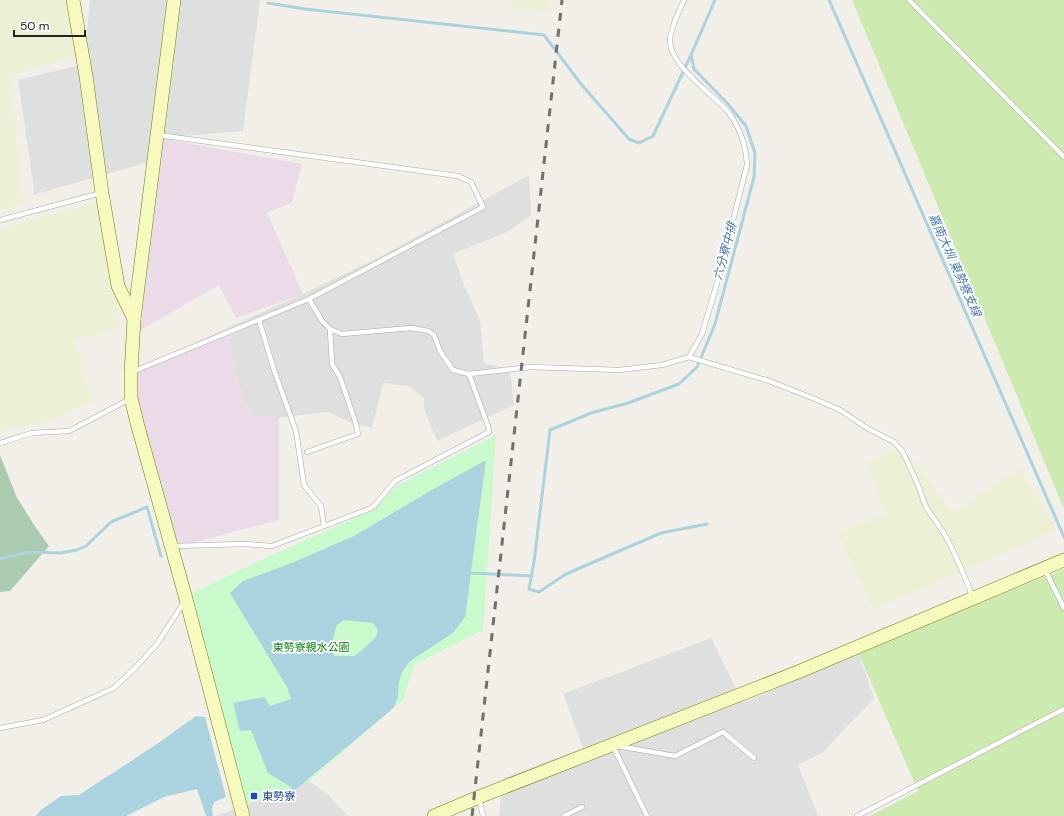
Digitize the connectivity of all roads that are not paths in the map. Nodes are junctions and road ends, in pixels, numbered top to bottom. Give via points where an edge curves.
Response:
1 (73, 0) edge
2 (174, 0) edge
3 (684, 0) edge
4 (909, 0) edge
5 (157, 135) junction
6 (1064, 157) edge
7 (102, 193) junction
8 (0, 220) edge
9 (309, 299) junction
10 (134, 319) junction
11 (259, 320) junction
12 (330, 329) junction
13 (691, 358) junction
14 (131, 373) junction
15 (469, 374) junction
16 (131, 398) junction
17 (0, 443) edge
18 (307, 452) dead end
19 (324, 526) junction
20 (171, 546) junction
21 (1064, 560) edge
22 (1044, 568) junction
23 (973, 598) junction
24 (186, 599) junction
25 (1064, 608) edge
26 (1064, 709) edge
27 (0, 728) edge
28 (612, 745) junction
29 (754, 758) dead end
30 (479, 796) junction
31 (582, 807) dead end
32 (243, 816) edge
33 (434, 816) edge
34 (483, 816) edge
35 (564, 816) edge
36 (647, 816) edge
37 (857, 816) edge

1 - 7 street
2 - 5 street
3 - 13 lane via 672,30 672,52 689,74 729,113 743,141 747,165 718,280 702,334
4 - 6 lane
5 - 9 lane via 458,176 471,182 483,207
5 - 10 street
7 - 8 lane
7 - 10 street via 118,286
9 - 11 lane
9 - 12 lane via 317,315
10 - 14 street
11 - 14 lane
11 - 19 lane via 296,431 304,484 321,506
12 - 15 lane via 342,334 411,328 428,331 434,335 440,351 453,370
12 - 18 lane via 332,364 340,378 358,434
13 - 15 lane via 662,365 619,370 531,367
13 - 23 lane via 769,381 816,399 894,442 908,462 926,507 953,550
14 - 16 street
15 - 19 lane via 489,432 395,482 374,506
16 - 17 lane via 69,431 32,433
16 - 20 street
19 - 20 lane via 272,546
20 - 24 street
21 - 22 street
22 - 23 street
22 - 25 lane
23 - 28 street via 798,672
24 - 27 lane via 157,644 114,688 43,720
24 - 32 street
26 - 37 lane
28 - 29 lane via 675,756 723,732
28 - 30 street
28 - 36 lane
30 - 33 street
30 - 34 lane
31 - 35 lane

